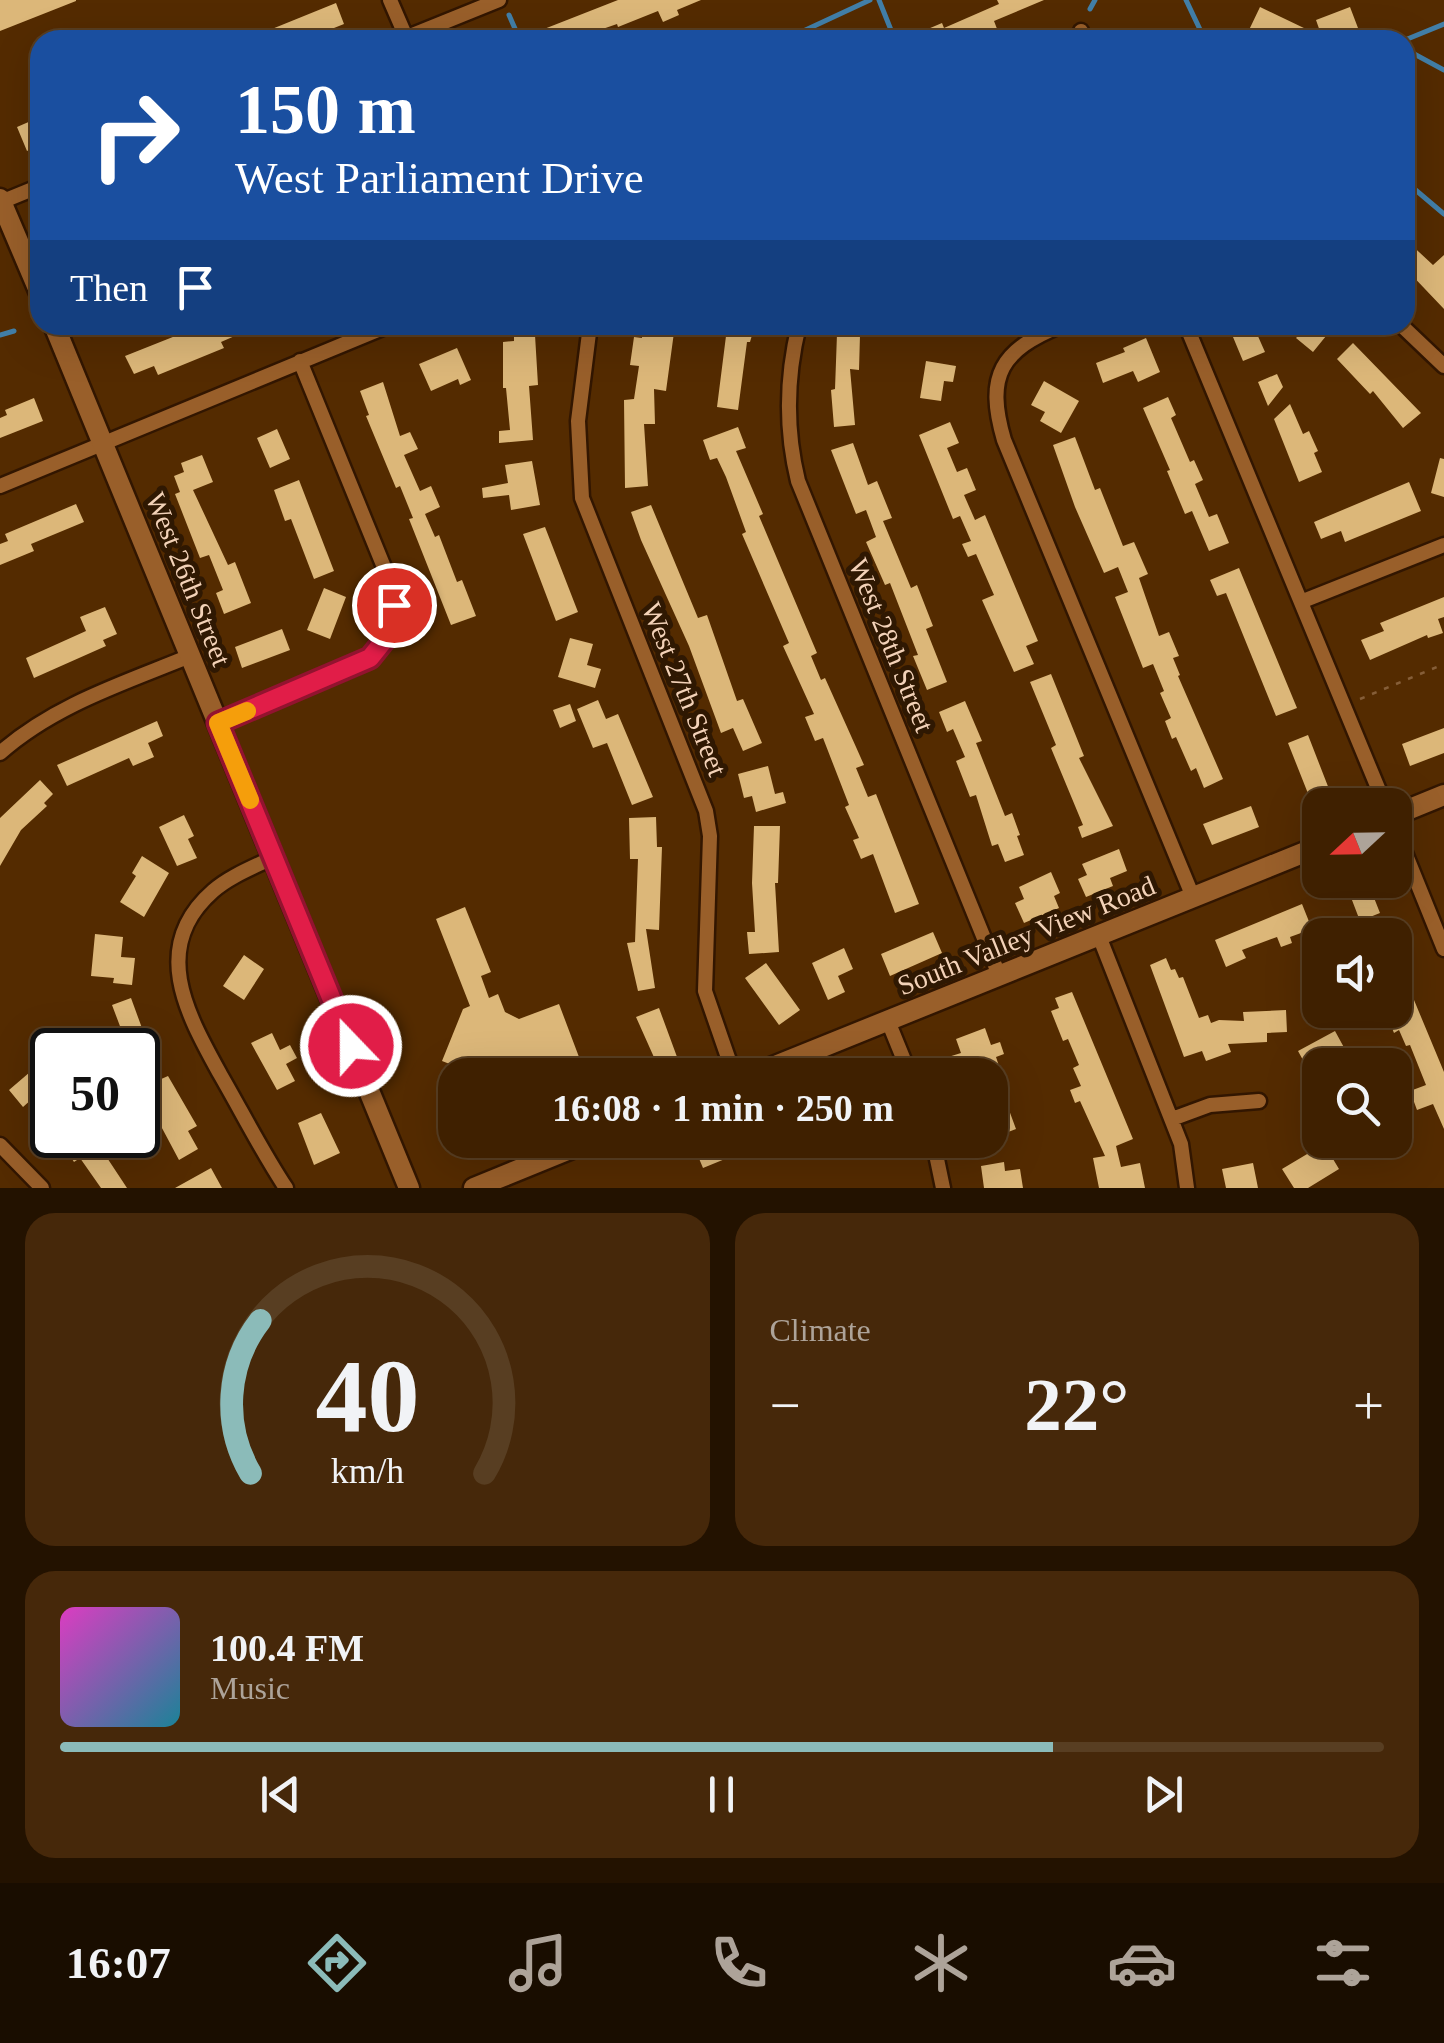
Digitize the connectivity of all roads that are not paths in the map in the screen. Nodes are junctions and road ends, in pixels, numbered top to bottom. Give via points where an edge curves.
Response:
1 (390, 0) edge
2 (499, 0) edge
3 (400, 30) edge
4 (425, 30) edge
5 (30, 190) edge
6 (1, 200) edge
7 (30, 268) edge
8 (58, 335) edge
9 (365, 335) edge
10 (589, 335) edge
11 (797, 335) edge
12 (1041, 335) edge
13 (1190, 335) edge
14 (1412, 335) edge
15 (300, 361) junction
16 (1444, 366) edge
17 (104, 442) junction
18 (0, 486) edge
19 (1444, 545) edge
20 (1302, 601) junction
21 (190, 656) junction
22 (218, 723) junction
23 (0, 753) edge
24 (1379, 788) edge
25 (1444, 795) edge
26 (1412, 808) edge
27 (1302, 853) edge
28 (274, 857) junction
29 (1412, 870) edge
30 (1193, 897) junction
31 (1099, 936) junction
32 (1444, 949) edge
33 (999, 975) junction
34 (888, 1021) junction
35 (728, 1058) edge
36 (796, 1058) edge
37 (903, 1058) edge
38 (1259, 1101) dead end
39 (1172, 1119) junction
40 (0, 1145) edge
41 (548, 1158) edge
42 (936, 1158) edge
43 (42, 1188) edge
44 (286, 1188) edge
45 (409, 1188) edge
46 (474, 1188) edge
47 (943, 1188) edge
48 (1187, 1188) edge

1 - 3 street
2 - 4 street
5 - 6 street
6 - 7 main road
8 - 17 main road, West 26th Street
9 - 15 street
10 - 35 street, West 27th Street via 578,421 582,498 706,812 704,990
11 - 33 street, West 28th Street via 788,402 798,481
12 - 30 street via 1010,354 998,378 997,414
13 - 20 street
14 - 16 street
15 - 17 street
15 - 22 street via 388,577 394,616 380,648 356,667
17 - 18 street
17 - 21 main road, West 26th Street
19 - 20 street
20 - 24 street
21 - 22 main road, West 26th Street
21 - 23 street via 62,709
22 - 28 main road, West 26th Street
25 - 26 main road
27 - 30 main road, South Valley View Road
28 - 44 street via 223,885 198,908 182,938 178,974 187,1012
28 - 45 main road, West 26th Street
29 - 32 street
30 - 31 main road, South Valley View Road
31 - 33 main road, South Valley View Road
31 - 39 street
33 - 34 main road, South Valley View Road
34 - 36 main road, South Valley View Road
34 - 37 street
38 - 39 street via 1221,1103
39 - 48 street
40 - 43 street
41 - 46 main road
42 - 47 street

